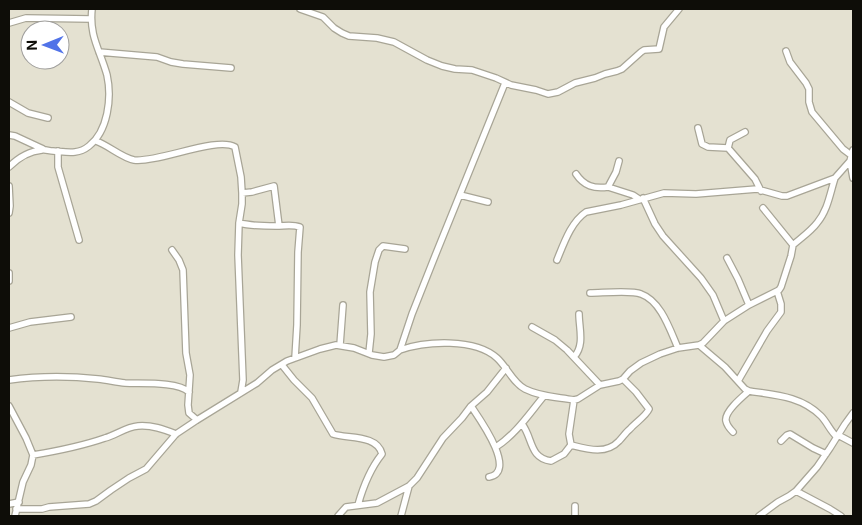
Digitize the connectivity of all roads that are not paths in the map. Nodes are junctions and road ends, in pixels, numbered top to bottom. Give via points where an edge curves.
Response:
1 (92, 9) edge
2 (300, 9) edge
3 (679, 9) edge
4 (91, 19) junction
5 (9, 23) edge
6 (786, 51) dead end
7 (99, 52) junction
8 (231, 68) dead end
9 (505, 83) junction
10 (9, 102) edge
11 (48, 118) dead end
12 (698, 128) dead end
13 (744, 132) dead end
14 (9, 136) edge
15 (96, 141) junction
16 (728, 148) junction
17 (44, 149) junction
18 (58, 151) junction
19 (852, 156) edge
20 (619, 161) dead end
21 (9, 167) edge
22 (576, 174) dead end
23 (835, 178) junction
24 (853, 178) edge
25 (9, 186) edge
26 (608, 188) junction
27 (762, 191) junction
28 (242, 193) junction
29 (460, 195) junction
30 (641, 199) junction
31 (488, 202) dead end
32 (763, 208) dead end
33 (9, 213) edge
34 (239, 223) junction
35 (279, 226) junction
36 (79, 240) dead end
37 (793, 245) junction
38 (405, 249) dead end
39 (172, 250) dead end
40 (726, 258) dead end
41 (557, 260) dead end
42 (9, 273) edge
43 (9, 281) edge
44 (778, 292) junction
45 (590, 293) dead end
46 (342, 305) dead end
47 (749, 305) junction
48 (580, 314) dead end
49 (71, 317) dead end
50 (724, 321) junction
51 (532, 327) dead end
52 (9, 328) edge
53 (340, 345) junction
54 (699, 345) junction
55 (678, 348) junction
56 (400, 350) junction
57 (369, 353) junction
58 (574, 357) junction
59 (295, 358) junction
60 (282, 364) junction
61 (506, 368) junction
62 (623, 379) junction
63 (9, 380) edge
64 (738, 381) junction
65 (600, 385) junction
66 (749, 391) junction
67 (189, 392) junction
68 (241, 392) junction
69 (544, 396) junction
70 (574, 400) junction
71 (9, 406) edge
72 (471, 406) junction
73 (853, 413) edge
74 (196, 420) junction
75 (522, 424) junction
76 (733, 432) dead end
77 (176, 434) junction
78 (838, 436) junction
79 (781, 441) dead end
80 (853, 443) edge
81 (571, 445) junction
82 (496, 447) junction
83 (826, 454) junction
84 (33, 455) junction
85 (489, 477) dead end
86 (408, 486) junction
87 (796, 491) junction
88 (9, 504) edge
89 (358, 505) junction
90 (17, 506) junction
91 (576, 506) dead end
92 (15, 516) edge
93 (338, 516) edge
94 (401, 516) edge
95 (574, 516) edge
96 (759, 516) edge
97 (840, 516) edge

1 - 4 street
2 - 9 street via 323,17 349,36 394,42 435,63 472,70
3 - 9 street via 664,27 659,49 640,52 622,69 575,83 552,94
4 - 5 street via 26,18
4 - 7 street
6 - 19 street via 809,89 812,112
7 - 8 street
7 - 15 street via 109,92 105,122
9 - 29 street
10 - 11 street via 20,110
12 - 16 street via 704,146
13 - 16 street via 730,140
14 - 17 street
15 - 18 street via 74,153
15 - 28 street via 133,160 230,144 237,153
16 - 27 street
17 - 18 street
17 - 21 street via 20,157
18 - 36 street via 58,167
19 - 23 street
19 - 24 street
20 - 26 street
22 - 26 street via 594,188
23 - 27 street via 787,196
23 - 37 street via 822,216
25 - 33 street
26 - 30 street
27 - 30 street via 664,193
28 - 34 street
28 - 35 street via 274,186
29 - 31 street
29 - 56 street
30 - 41 street via 583,214 568,234
30 - 50 street via 663,236 713,295
32 - 37 street
34 - 35 street
34 - 68 street
35 - 59 street via 290,224 300,227
37 - 44 street
38 - 57 street via 383,246 379,250 370,292
39 - 67 street via 183,270
40 - 47 street
42 - 43 street
44 - 47 street
44 - 64 street via 781,312
45 - 55 street via 640,293 661,311
46 - 53 street
47 - 50 street
48 - 58 street via 581,341
49 - 52 street
50 - 54 street
51 - 58 street via 555,340
53 - 57 street
53 - 59 street
54 - 55 street
54 - 64 street
55 - 62 street via 641,363
56 - 57 street via 384,358
56 - 61 street via 438,343 469,346 493,354
58 - 65 street
59 - 60 street
60 - 68 street
60 - 89 street via 312,398 333,434 371,441 380,449 382,454 368,476
61 - 69 street via 523,388
61 - 72 street
62 - 65 street
62 - 81 street via 649,409 648,413 610,448 589,450
63 - 67 street via 82,378 157,384 184,388
64 - 66 street
65 - 70 street
66 - 76 street via 726,417
66 - 78 street via 803,402
67 - 74 street via 189,413
68 - 74 street
69 - 70 street
69 - 75 street
70 - 81 street
71 - 84 street
72 - 82 street
72 - 86 street
73 - 78 street
74 - 77 street
75 - 81 street via 539,457 551,461 560,458
75 - 82 street
77 - 84 street via 156,427 138,426 95,442
77 - 90 street via 146,469 96,501 42,509
78 - 80 street
78 - 83 street
79 - 83 street via 790,434
82 - 85 street via 498,471
83 - 87 street
84 - 90 street
86 - 89 street via 377,503
86 - 94 street
87 - 96 street
87 - 97 street
88 - 90 street
89 - 93 street via 346,507
90 - 92 street
91 - 95 street

